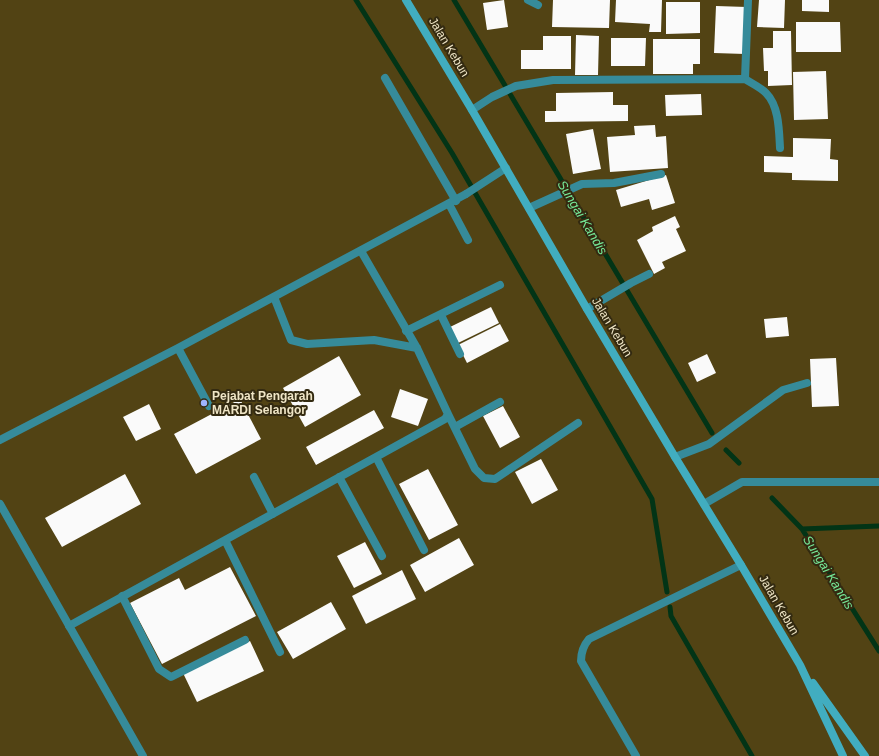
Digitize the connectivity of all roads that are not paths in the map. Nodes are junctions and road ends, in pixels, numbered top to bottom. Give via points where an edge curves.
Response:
1 (406, 0) edge
2 (528, 0) edge
3 (748, 0) edge
4 (538, 5) dead end
5 (385, 78) dead end
6 (744, 79) junction
7 (472, 110) junction
8 (780, 148) dead end
9 (506, 168) junction
10 (661, 174) dead end
11 (452, 202) junction
12 (529, 208) junction
13 (468, 240) dead end
14 (361, 251) junction
15 (649, 274) dead end
16 (500, 285) dead end
17 (274, 297) junction
18 (587, 309) junction
19 (441, 315) junction
20 (406, 331) junction
21 (178, 348) junction
22 (417, 348) junction
23 (460, 354) dead end
24 (806, 383) dead end
25 (500, 402) dead end
26 (209, 406) dead end
27 (448, 414) junction
28 (578, 423) dead end
29 (455, 427) junction
30 (0, 440) edge
31 (376, 457) junction
32 (675, 457) junction
33 (254, 477) dead end
34 (339, 477) junction
35 (879, 482) edge
36 (0, 504) edge
37 (704, 504) junction
38 (273, 514) junction
39 (224, 540) junction
40 (424, 550) dead end
41 (382, 556) dead end
42 (741, 564) junction
43 (122, 596) junction
44 (69, 626) junction
45 (245, 640) dead end
46 (280, 652) dead end
47 (800, 665) junction
48 (143, 756) edge
49 (636, 756) edge
50 (843, 756) edge
51 (865, 756) edge

1 - 7 main road, Jalan Kebun
2 - 4 street
3 - 6 street
5 - 11 street
6 - 7 street via 553,80 516,86
6 - 8 street via 766,93 776,110
7 - 9 main road, Jalan Kebun
9 - 11 street
9 - 12 main road, Jalan Kebun
10 - 12 street via 614,184 582,184
11 - 13 street
11 - 14 street
12 - 18 main road, Jalan Kebun
14 - 17 street
14 - 20 street
15 - 18 street
16 - 19 street
17 - 21 street
17 - 22 street via 291,340 307,344 374,340
18 - 32 main road, Jalan Kebun
19 - 20 street
19 - 23 street
20 - 22 street
21 - 26 street
21 - 30 street
22 - 27 street
24 - 32 street via 783,390 709,444
25 - 29 street
27 - 29 street
27 - 31 street via 445,419
28 - 29 street via 495,479 484,478 475,468
31 - 34 street
31 - 40 street
32 - 37 main road, Jalan Kebun
33 - 38 street
34 - 38 street
34 - 41 street
35 - 37 street via 742,482
36 - 44 street
37 - 42 main road, Jalan Kebun
38 - 39 street
39 - 43 street
39 - 46 street
42 - 47 main road, Jalan Kebun
42 - 49 street via 589,639 584,645 581,661
43 - 44 street
43 - 45 street via 159,669 171,677
44 - 48 street
47 - 50 main road, Jalan Kebun
47 - 51 main road, Jalan Kebun

